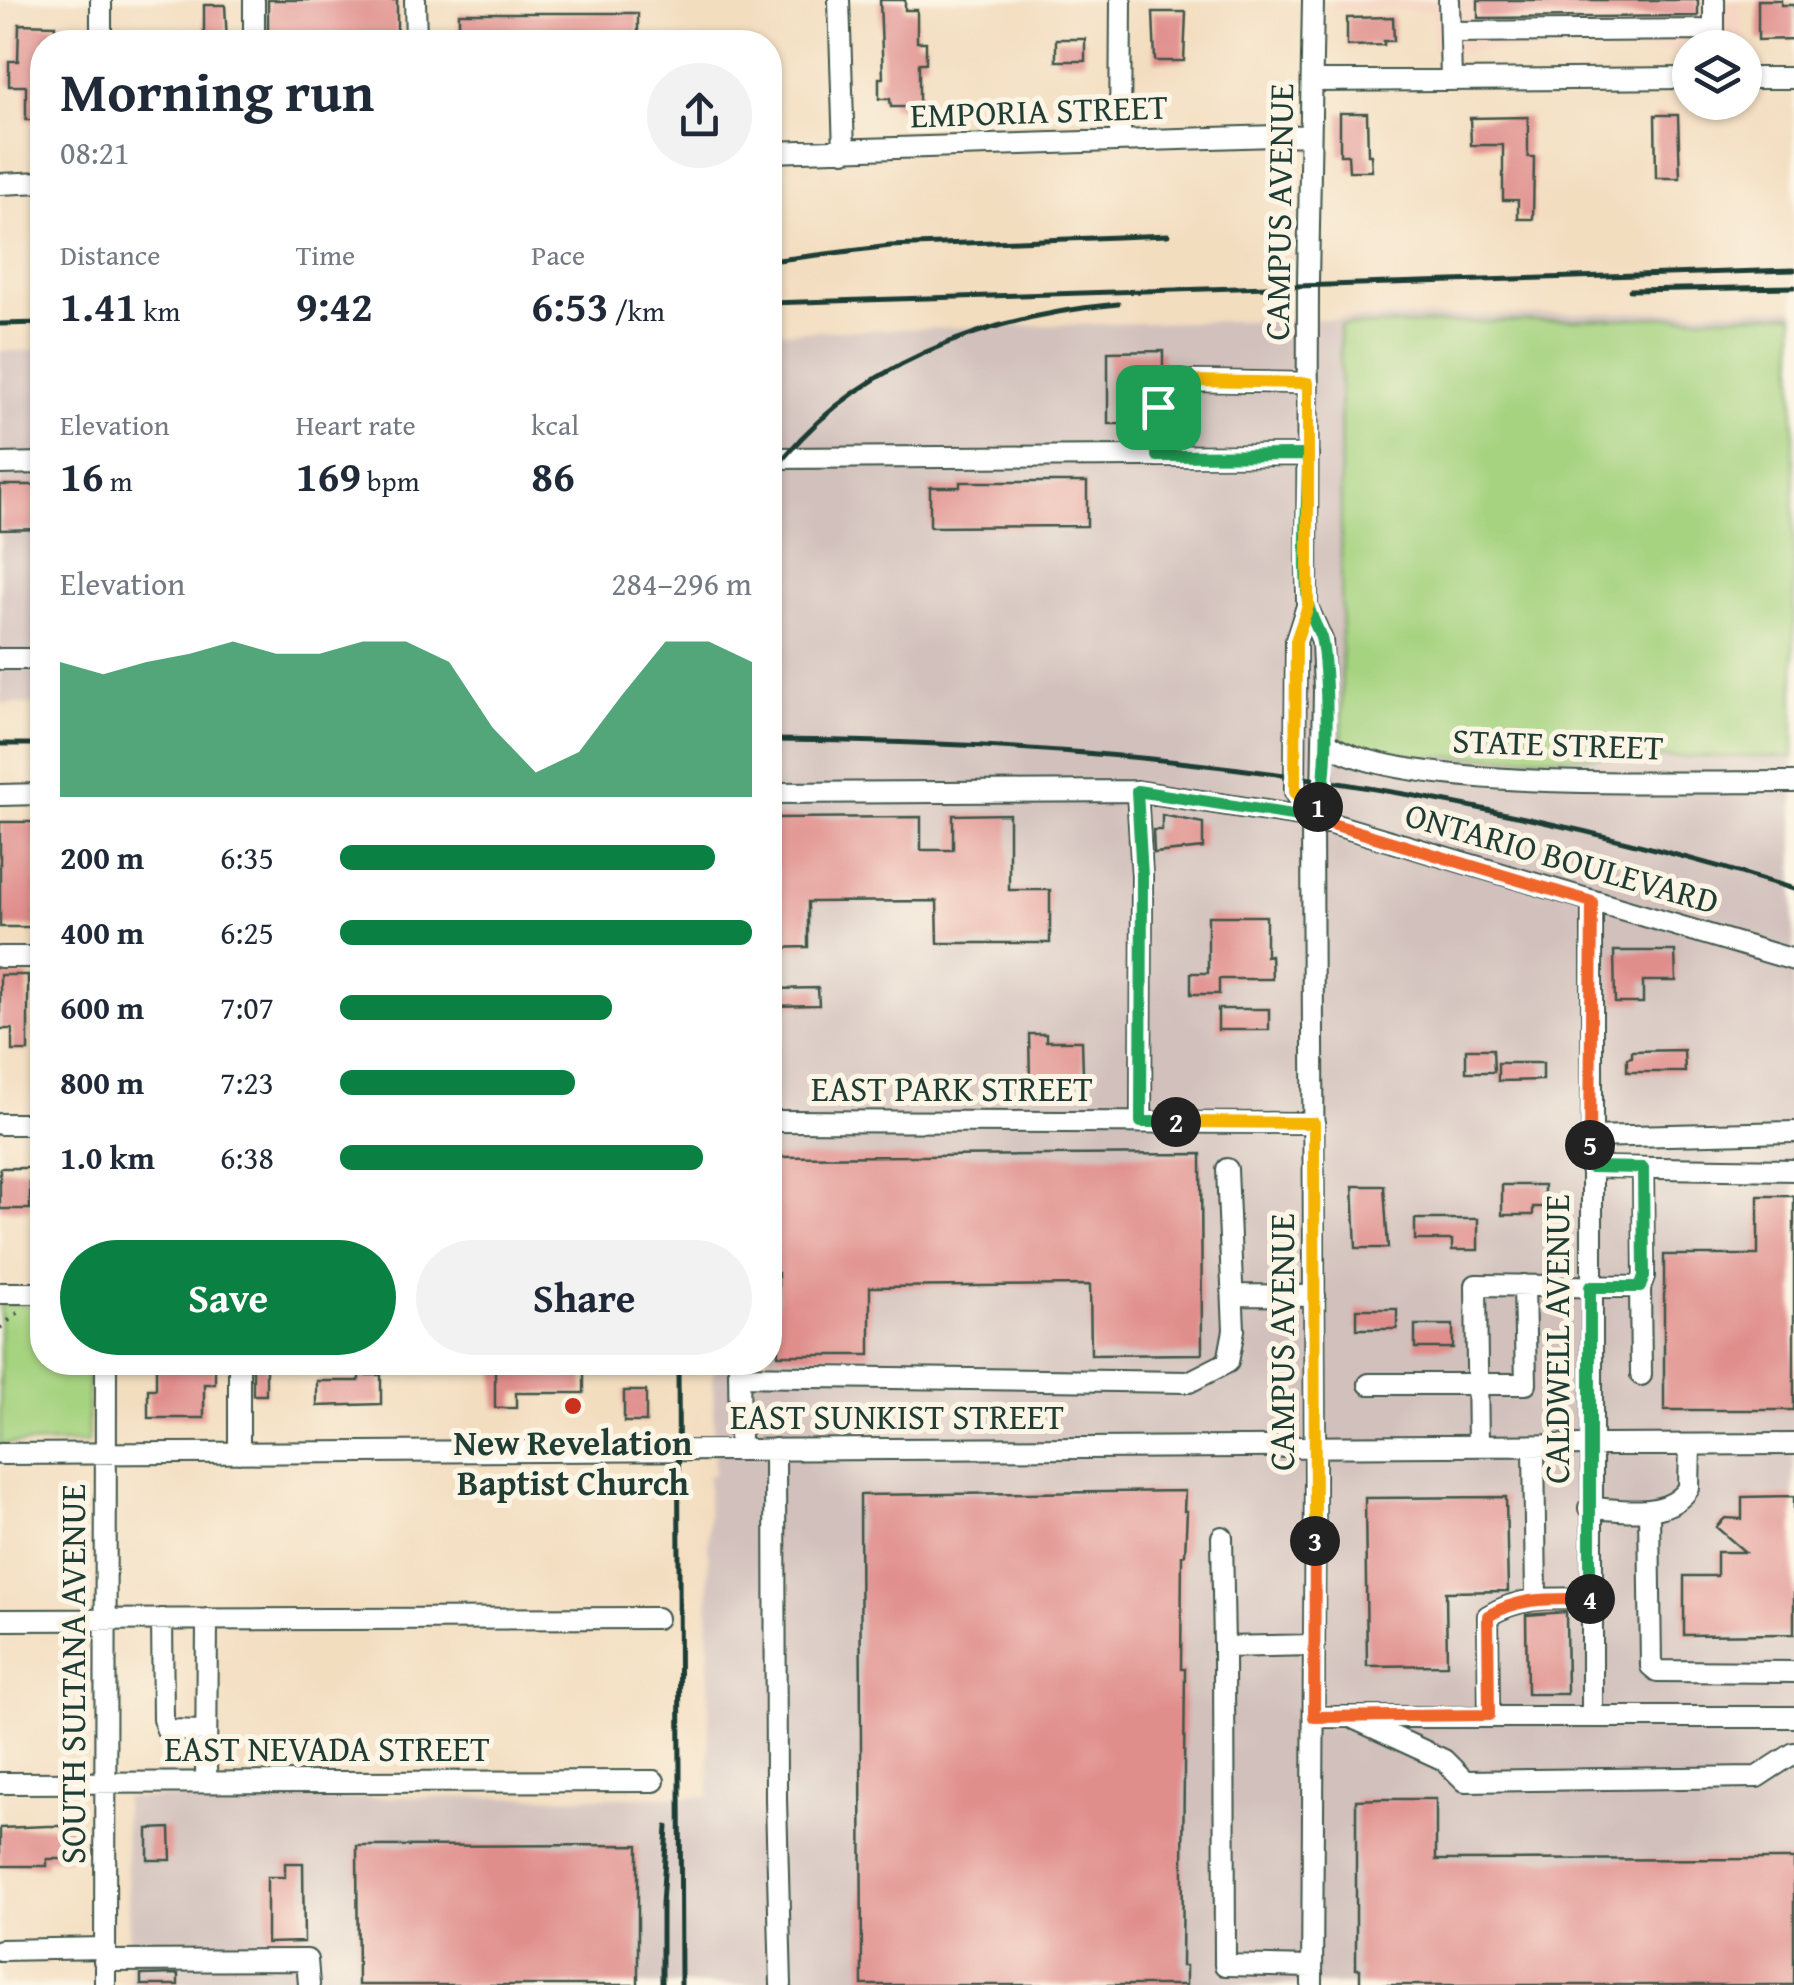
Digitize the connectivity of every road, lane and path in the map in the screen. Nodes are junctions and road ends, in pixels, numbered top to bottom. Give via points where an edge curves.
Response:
1 (101, 0) edge
2 (254, 0) edge
3 (415, 0) edge
4 (839, 0) edge
5 (1121, 0) edge
6 (1314, 0) edge
7 (1449, 0) edge
8 (1714, 0) edge
9 (101, 30) edge
10 (254, 30) edge
11 (416, 30) edge
12 (1714, 30) edge
13 (1450, 32) junction
14 (1672, 38) edge
15 (1672, 78) edge
16 (1762, 78) edge
17 (1794, 78) edge
18 (1450, 80) junction
19 (1314, 81) junction
20 (1310, 136) junction
21 (1120, 141) junction
22 (844, 150) junction
23 (782, 152) edge
24 (30, 183) edge
25 (0, 184) edge
26 (1308, 383) junction
27 (1308, 455) junction
28 (1157, 456) junction
29 (782, 458) edge
30 (30, 463) edge
31 (0, 464) edge
32 (1308, 606) junction
33 (0, 659) edge
34 (30, 660) edge
35 (1326, 741) junction
36 (1794, 782) edge
37 (1137, 791) junction
38 (782, 793) edge
39 (30, 794) edge
40 (0, 795) edge
41 (1312, 818) junction
42 (1592, 902) junction
43 (0, 957) edge
44 (30, 957) edge
45 (1794, 960) edge
46 (782, 1120) edge
47 (1141, 1122) junction
48 (1314, 1123) junction
49 (0, 1124) edge
50 (30, 1124) edge
51 (1794, 1132) edge
52 (1590, 1136) junction
53 (1590, 1167) junction
54 (1643, 1168) junction
55 (1227, 1169) dead end
56 (1794, 1170) edge
57 (1524, 1285) junction
58 (1590, 1287) junction
59 (1640, 1287) junction
60 (0, 1293) edge
61 (30, 1293) edge
62 (1233, 1295) junction
63 (1315, 1296) junction
64 (25, 1311) dead end
65 (0, 1328) edge
66 (782, 1370) edge
67 (106, 1375) edge
68 (239, 1375) edge
69 (739, 1375) edge
70 (1641, 1376) dead end
71 (1369, 1384) dead end
72 (1477, 1384) junction
73 (1690, 1444) junction
74 (1794, 1444) edge
75 (1590, 1445) junction
76 (1478, 1446) junction
77 (1534, 1446) junction
78 (1315, 1448) junction
79 (740, 1450) junction
80 (775, 1450) junction
81 (240, 1452) junction
82 (106, 1453) junction
83 (0, 1454) edge
84 (1590, 1508) junction
85 (1649, 1510) junction
86 (1222, 1538) dead end
87 (1536, 1598) junction
88 (1590, 1599) junction
89 (207, 1618) junction
90 (656, 1618) dead end
91 (105, 1619) junction
92 (162, 1619) junction
93 (0, 1620) edge
94 (1224, 1646) junction
95 (1314, 1646) junction
96 (1794, 1672) edge
97 (1489, 1715) junction
98 (1314, 1717) junction
99 (1351, 1717) junction
100 (1592, 1717) junction
101 (1794, 1717) edge
102 (206, 1731) junction
103 (1794, 1753) edge
104 (104, 1782) junction
105 (206, 1782) junction
106 (654, 1782) dead end
107 (0, 1783) edge
108 (0, 1950) edge
109 (104, 1955) junction
110 (1225, 1975) edge
111 (1312, 1976) edge
112 (104, 1985) edge
113 (309, 1985) edge
114 (781, 1985) edge

1 - 9 street
2 - 10 street
3 - 11 street
4 - 22 street
5 - 21 street
6 - 19 street, CAMPUS AVENUE
7 - 13 street
8 - 12 street
13 - 14 street
13 - 18 street
15 - 18 street
16 - 17 street
18 - 19 street
19 - 20 street, CAMPUS AVENUE
20 - 21 street, EMPORIA STREET
20 - 26 street, CAMPUS AVENUE
21 - 22 street, EMPORIA STREET
22 - 23 street, EMPORIA STREET
24 - 25 street
26 - 27 street, CAMPUS AVENUE
26 - 28 street via 1174,386 1158,407
27 - 28 street
27 - 32 street, CAMPUS AVENUE
28 - 29 street
30 - 31 street
32 - 35 street, CAMPUS AVENUE via 1322,640
32 - 41 street, CAMPUS AVENUE via 1296,641 1295,792
33 - 34 street
35 - 36 street, STATE STREET via 1337,751 1408,770 1504,780
35 - 41 street, CAMPUS AVENUE via 1322,798
37 - 38 street, ONTARIO BOULEVARD
37 - 41 street, ONTARIO BOULEVARD
37 - 47 street
39 - 40 street
41 - 42 street, ONTARIO BOULEVARD
41 - 48 street, CAMPUS AVENUE
42 - 45 street, ONTARIO BOULEVARD
42 - 52 street, CALDWELL AVENUE
43 - 44 street
46 - 47 street, EAST PARK STREET
47 - 48 street, EAST PARK STREET
48 - 63 street, CAMPUS AVENUE
49 - 50 street
51 - 52 street
52 - 53 street, CALDWELL AVENUE
53 - 54 street
53 - 58 street, CALDWELL AVENUE
54 - 56 street
54 - 59 street
55 - 62 street
57 - 58 street
57 - 72 street via 1476,1285
57 - 72 street via 1526,1384
58 - 59 street
58 - 75 street, CALDWELL AVENUE
59 - 70 street
60 - 61 street
62 - 63 street
62 - 66 street via 1228,1362 1189,1382
63 - 78 street, CAMPUS AVENUE
64 - 65 path
67 - 82 street, SOUTH SULTANA AVENUE
68 - 81 street
69 - 79 street
71 - 72 street
72 - 76 street
73 - 74 street, EAST SUNKIST STREET
73 - 75 street, EAST SUNKIST STREET
73 - 85 street via 1686,1494
75 - 77 street, EAST SUNKIST STREET
75 - 84 street, CALDWELL AVENUE
76 - 77 street, EAST SUNKIST STREET
76 - 78 street, EAST SUNKIST STREET
77 - 87 street
78 - 80 street, EAST SUNKIST STREET
78 - 95 street, CAMPUS AVENUE
79 - 80 street, EAST SUNKIST STREET
79 - 81 street, EAST SUNKIST STREET
80 - 114 street
81 - 82 street, EAST SUNKIST STREET
82 - 83 street, EAST SUNKIST STREET
82 - 91 street, SOUTH SULTANA AVENUE
84 - 85 street
84 - 88 street, CALDWELL AVENUE
85 - 96 street via 1651,1666
86 - 94 street
87 - 88 street
87 - 97 street via 1488,1616
88 - 100 street, CALDWELL AVENUE
89 - 90 street
89 - 92 street
89 - 102 street
91 - 92 street
91 - 93 street
91 - 104 street, SOUTH SULTANA AVENUE
92 - 102 street via 167,1730
94 - 95 street
94 - 110 street
95 - 98 street, CAMPUS AVENUE
97 - 99 street
97 - 100 street
98 - 99 street
98 - 111 street, CAMPUS AVENUE
99 - 103 street via 1444,1760 1465,1780 1757,1776
100 - 101 street
102 - 105 street
104 - 105 street, EAST NEVADA STREET
104 - 107 street, EAST NEVADA STREET
104 - 109 street, SOUTH SULTANA AVENUE
105 - 106 street, EAST NEVADA STREET
108 - 109 street
109 - 112 street, SOUTH SULTANA AVENUE
109 - 113 street via 307,1960
110 - 111 street

